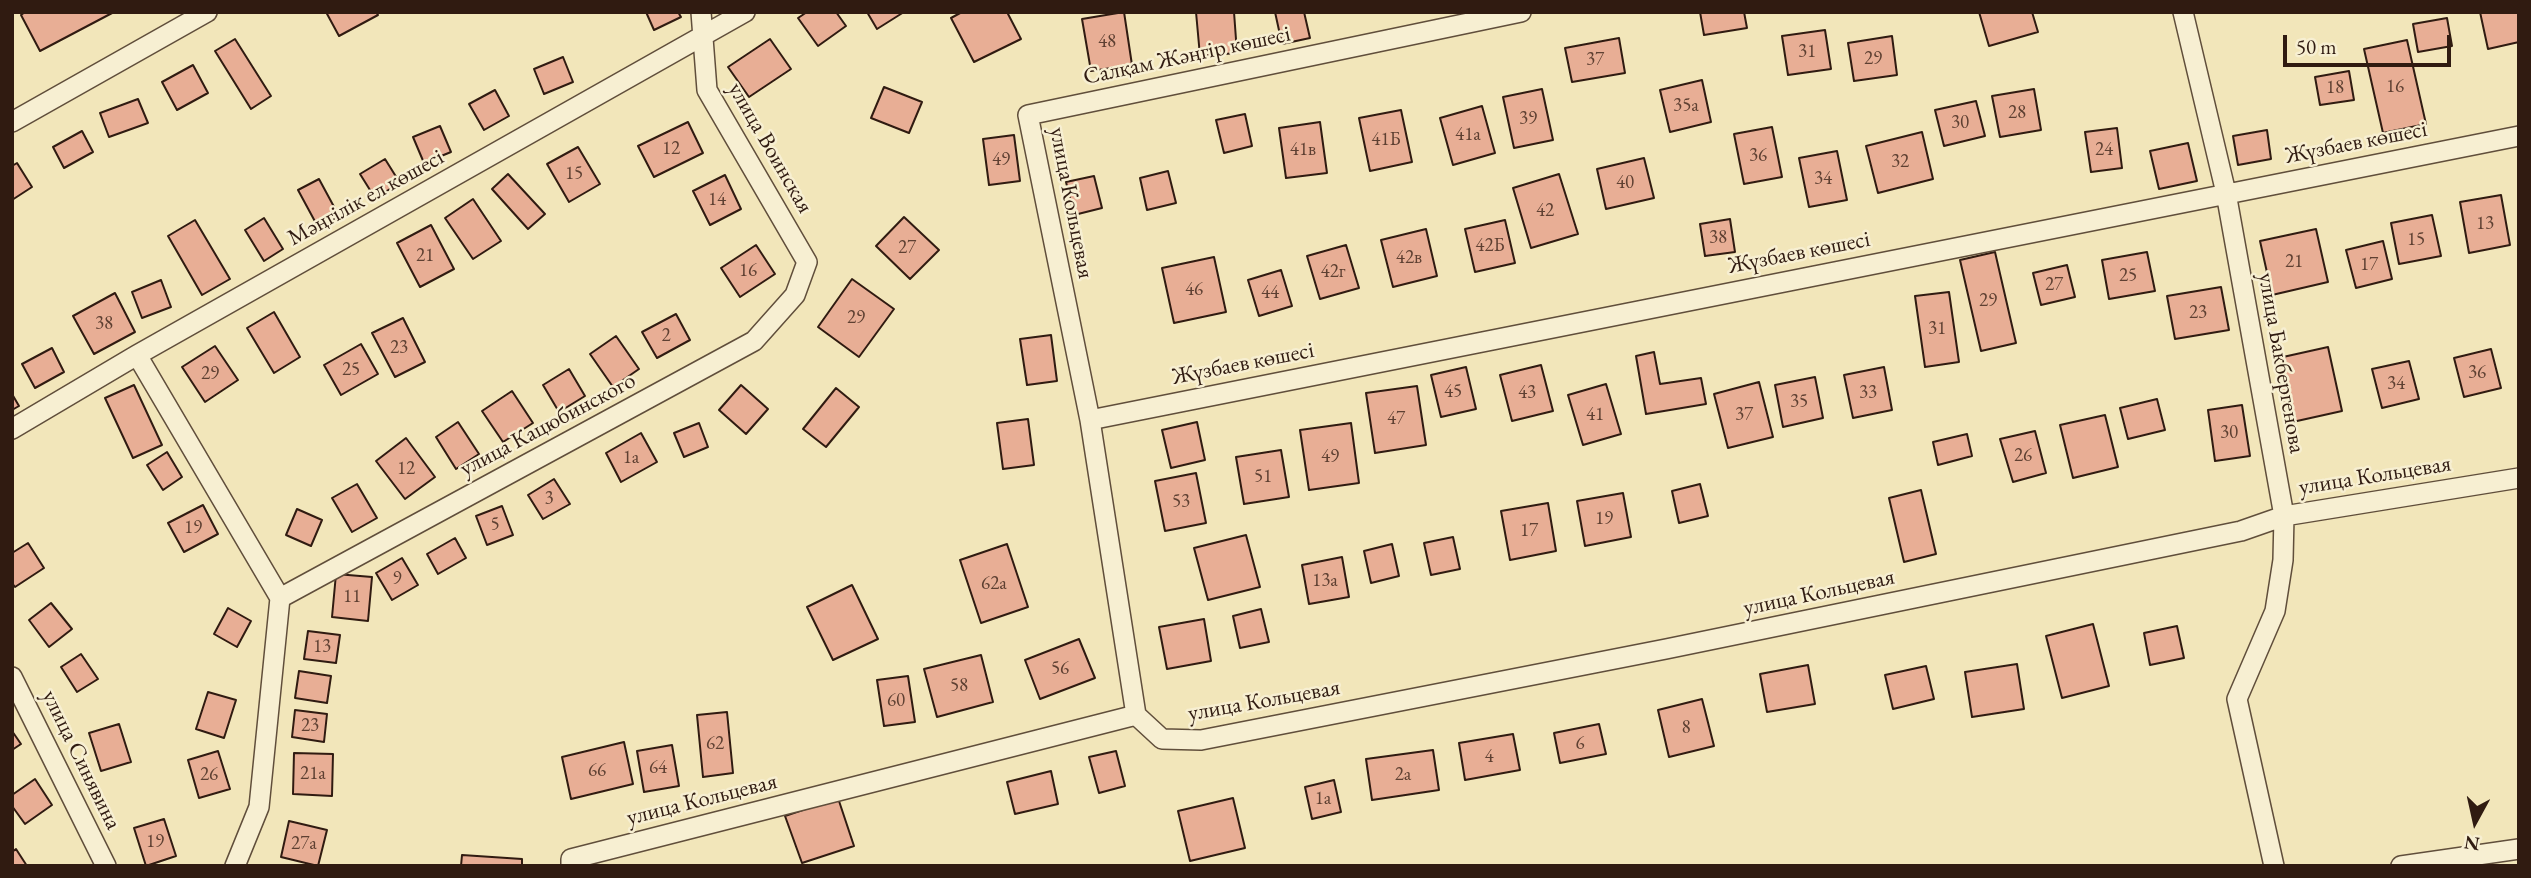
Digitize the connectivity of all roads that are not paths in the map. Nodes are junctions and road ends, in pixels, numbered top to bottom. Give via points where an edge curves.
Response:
1 (207, 12) edge
2 (701, 12) edge
3 (746, 12) edge
4 (1521, 12) edge
5 (2183, 12) edge
6 (702, 38) junction
7 (1028, 114) joint
8 (12, 122) edge
9 (2519, 136) edge
10 (2226, 192) junction
11 (807, 262) joint
12 (137, 355) junction
13 (1090, 420) junction
14 (12, 429) edge
15 (2519, 478) edge
16 (2284, 516) junction
17 (280, 598) junction
18 (12, 677) edge
19 (1136, 715) junction
20 (2519, 849) edge
21 (106, 866) edge
22 (235, 866) edge
23 (571, 866) edge
24 (2274, 866) edge
25 (2401, 866) edge

1 - 8 street
2 - 6 street, улица Воинская
3 - 6 street, Мәңгілік ел көшесі
4 - 7 street, Салқам Жәңгір көшесі
5 - 10 street, улица Бакбергенова
6 - 11 street, улица Воинская via 707,90
6 - 12 street, Мәңгілік ел көшесі
7 - 13 street, улица Кольцевая
9 - 10 street, Жүзбаев көшесі
10 - 13 street, Жүзбаев көшесі
10 - 16 street, улица Бакбергенова
11 - 17 street, улица Кацюбинского via 795,295 754,341
12 - 14 street, Мәңгілік ел көшесі
12 - 17 street
13 - 19 street, улица Кольцевая
15 - 16 street, улица Кольцевая
16 - 19 street, улица Кольцевая via 2241,531 1201,740 1162,738
16 - 24 street, улица Бакбергенова via 2283,560 2274,611 2237,699
17 - 22 street via 259,807
18 - 21 street, улица Синявина
19 - 23 street, улица Кольцевая via 570,859
20 - 25 street

